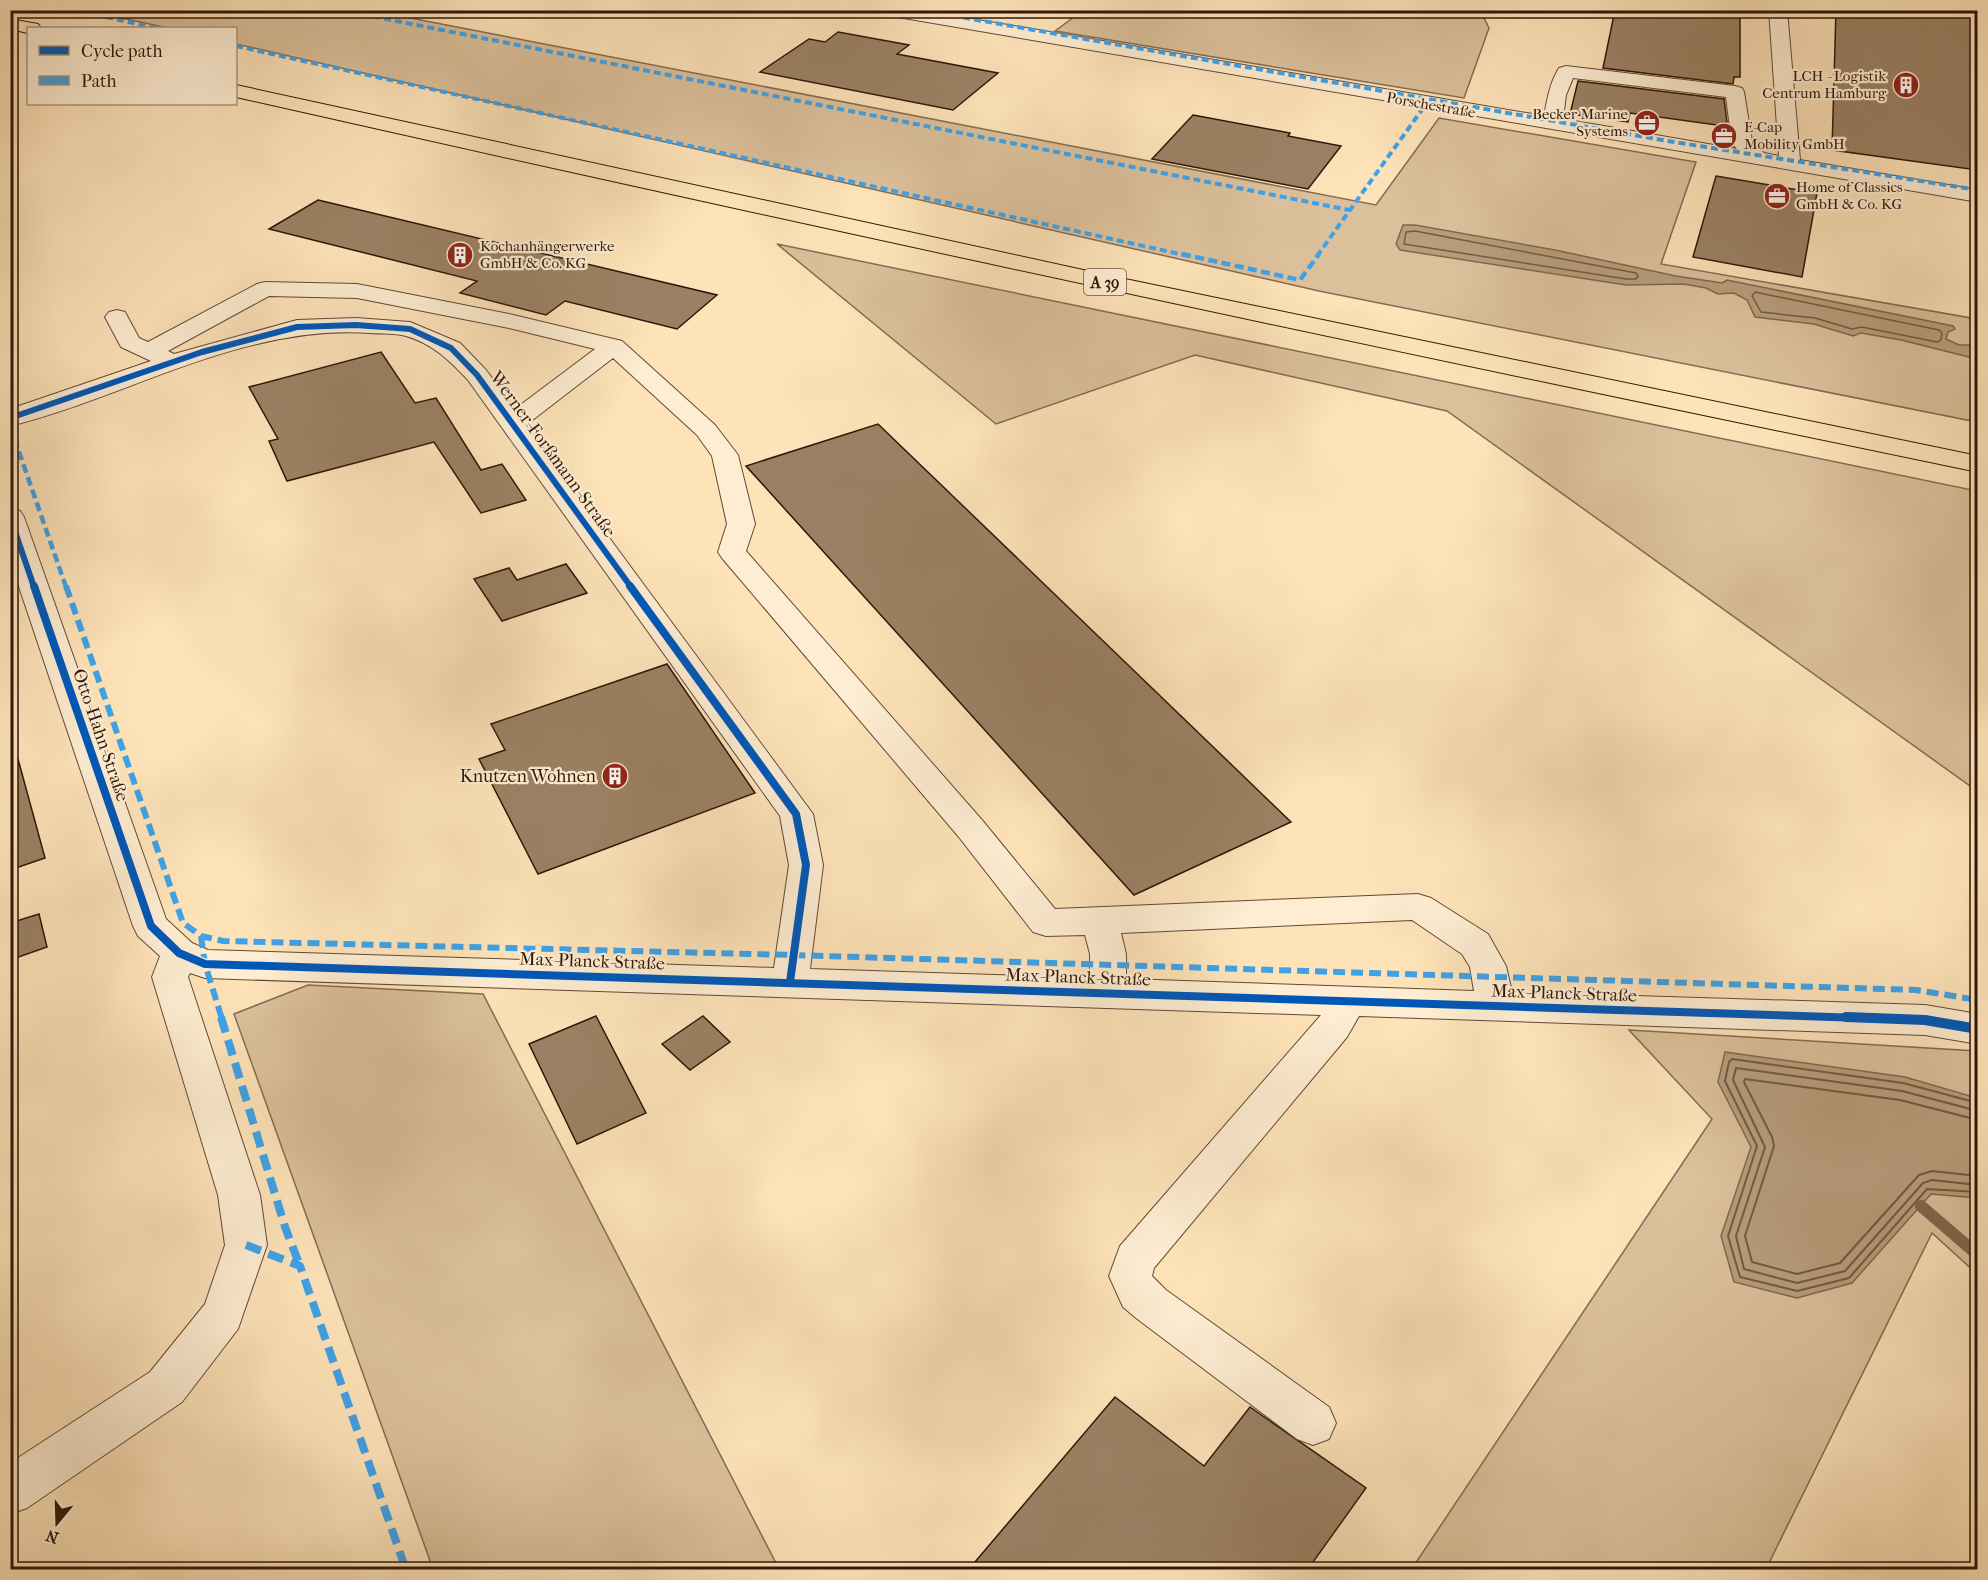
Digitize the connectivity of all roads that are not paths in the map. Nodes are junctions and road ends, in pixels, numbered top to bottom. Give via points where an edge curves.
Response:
1 (886, 10) edge
2 (1778, 10) edge
3 (10, 24) edge
4 (27, 27) edge
5 (10, 38) edge
6 (27, 42) edge
7 (237, 75) edge
8 (237, 91) edge
9 (1552, 125) junction
10 (1759, 160) junction
11 (1790, 165) junction
12 (1977, 196) edge
13 (117, 317) dead end
14 (614, 346) junction
15 (161, 357) junction
16 (10, 418) edge
17 (512, 423) junction
18 (1977, 443) edge
19 (1977, 464) edge
20 (10, 517) edge
21 (1100, 921) junction
22 (179, 953) junction
23 (790, 982) junction
24 (1108, 993) junction
25 (1349, 1001) junction
26 (1496, 1006) junction
27 (1977, 1029) edge
28 (1313, 1423) dead end
29 (10, 1491) edge

1 - 9 street, Porschestraße
2 - 11 street
3 - 4 highway
5 - 6 highway
7 - 18 highway, A 39 via 977,237
8 - 19 highway, A 39 via 973,254
9 - 10 street, Porschestraße
9 - 10 street via 1566,72 1735,92 1742,143
10 - 11 street, Porschestraße
11 - 12 street, Porschestraße
13 - 15 street via 129,342
14 - 15 street via 357,291 265,289
14 - 17 street
14 - 21 street via 706,430 725,455 741,524 732,552 970,828 1046,923
15 - 16 street, Werner-Forßmann-Straße
15 - 17 street, Werner-Forßmann-Straße via 202,352 297,327 356,325 410,329 451,348 477,375
17 - 23 street, Werner-Forßmann-Straße via 796,814 806,864
20 - 22 street, Otto-Hahn-Straße via 151,926
21 - 24 street via 1108,954
21 - 26 street via 1418,907 1475,944 1488,966
22 - 23 street, Max-Planck-Straße via 205,964
22 - 29 street via 170,977 239,1195 246,1245 223,1315 166,1387
23 - 24 street, Max-Planck-Straße
24 - 25 street, Max-Planck-Straße
25 - 26 street, Max-Planck-Straße
25 - 28 street via 1334,1026 1136,1259 1130,1276 1138,1293 1151,1304
26 - 27 street, Max-Planck-Straße via 1925,1020

